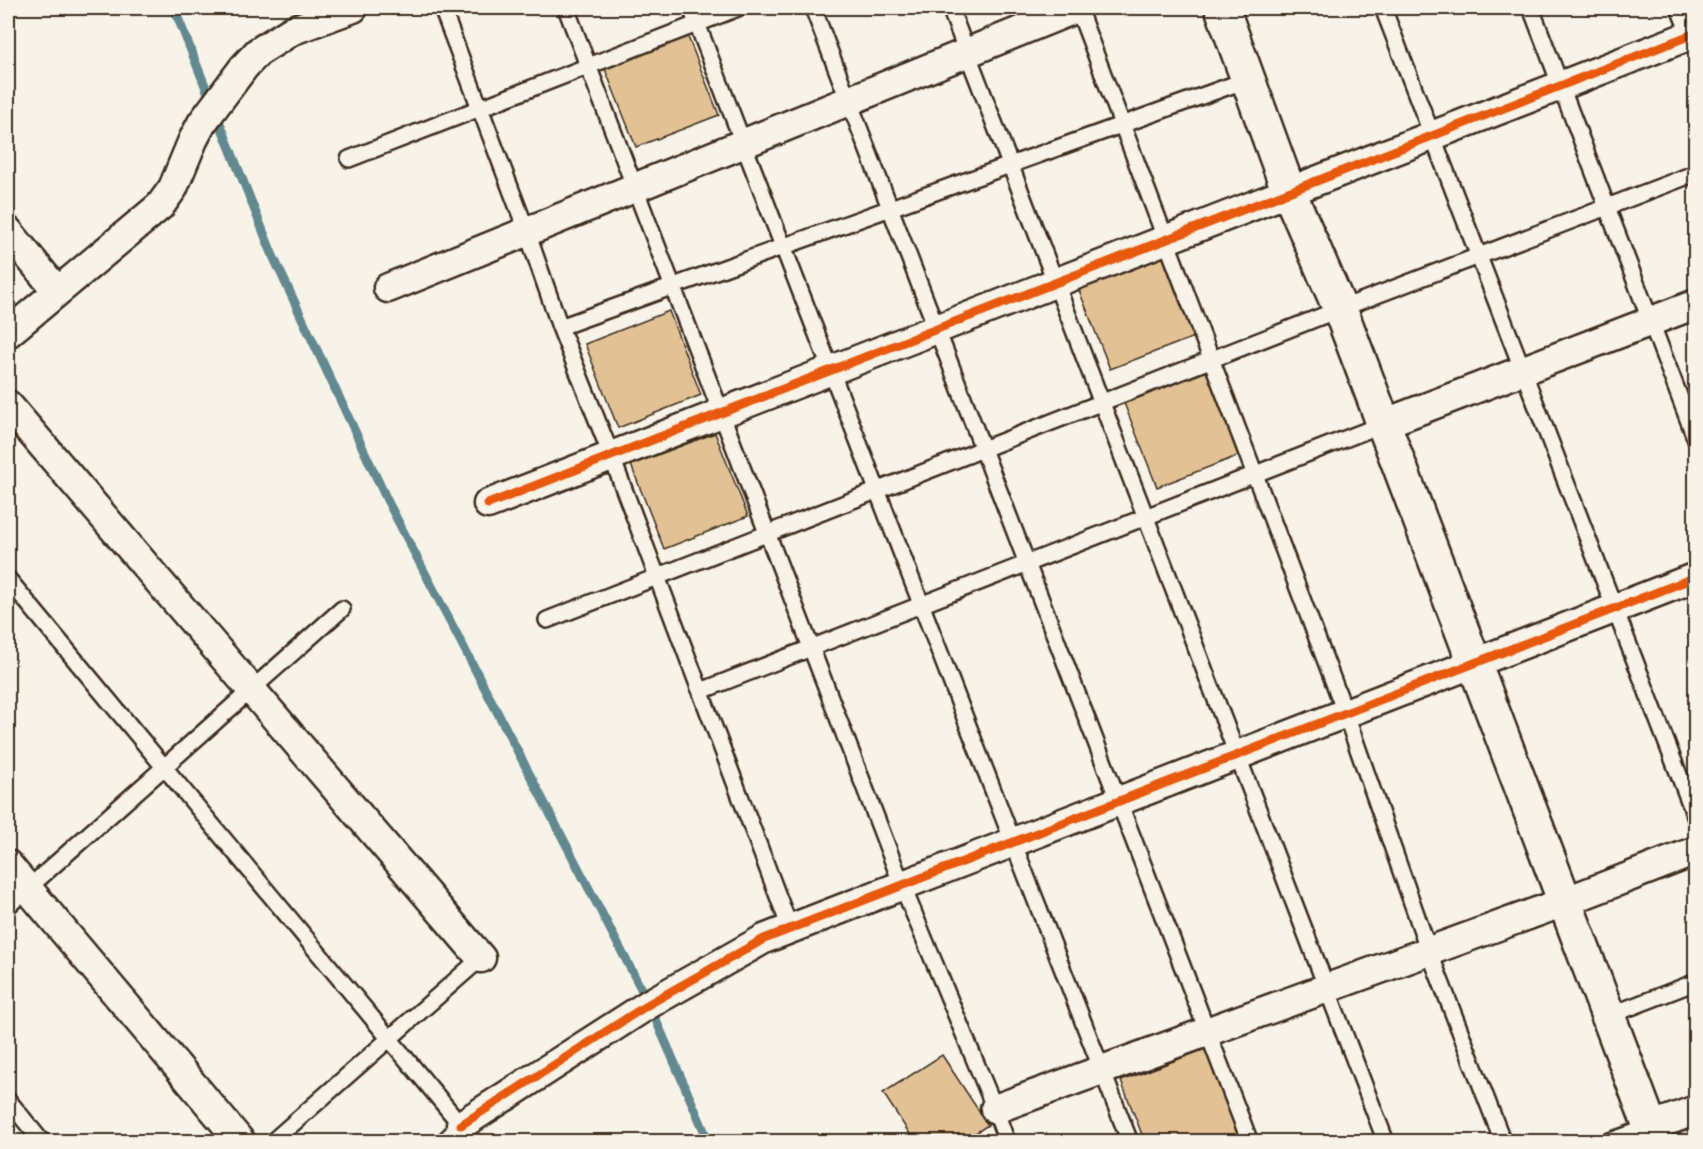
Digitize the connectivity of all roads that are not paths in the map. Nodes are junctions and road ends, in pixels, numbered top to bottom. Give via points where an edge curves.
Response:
1 (353, 8) edge
2 (442, 8) edge
3 (566, 8) edge
4 (691, 8) edge
5 (738, 8) edge
6 (813, 8) edge
7 (950, 8) edge
8 (1078, 8) edge
9 (1222, 8) edge
10 (1383, 8) edge
11 (1531, 8) edge
12 (1686, 8) edge
13 (697, 24) junction
14 (1695, 33) edge
15 (967, 53) junction
16 (588, 66) junction
17 (1249, 79) junction
18 (1561, 86) junction
19 (849, 100) junction
20 (480, 108) junction
21 (1122, 124) junction
22 (1432, 136) junction
23 (743, 144) junction
24 (349, 159) dead end
25 (1010, 165) junction
26 (1695, 172) edge
27 (635, 188) junction
28 (1289, 192) junction
29 (1607, 207) junction
30 (890, 208) junction
31 (8, 231) edge
32 (527, 232) junction
33 (1166, 240) junction
34 (783, 246) junction
35 (1479, 256) junction
36 (1056, 283) junction
37 (673, 286) junction
38 (388, 288) dead end
39 (57, 291) junction
40 (1695, 304) edge
41 (1340, 309) junction
42 (1650, 321) junction
43 (560, 327) junction
44 (937, 329) junction
45 (8, 333) edge
46 (1210, 360) junction
47 (831, 370) junction
48 (1523, 371) junction
49 (1102, 402) junction
50 (8, 405) edge
51 (721, 413) junction
52 (1383, 424) junction
53 (1695, 440) edge
54 (984, 449) junction
55 (611, 455) junction
56 (1255, 475) junction
57 (878, 491) junction
58 (488, 504) dead end
59 (1146, 518) junction
60 (768, 534) junction
61 (1028, 563) junction
62 (657, 577) junction
63 (1695, 577) edge
64 (8, 579) edge
65 (922, 605) junction
66 (1614, 608) junction
67 (342, 609) dead end
68 (547, 620) dead end
69 (811, 648) junction
70 (1473, 663) junction
71 (251, 690) junction
72 (701, 691) junction
73 (1345, 712) junction
74 (1237, 755) junction
75 (164, 767) junction
76 (1120, 801) junction
77 (1695, 819) edge
78 (1013, 842) junction
79 (1695, 850) edge
80 (8, 865) edge
81 (902, 885) junction
82 (18, 897) edge
83 (1564, 902) junction
84 (790, 928) junction
85 (1429, 951) junction
86 (481, 958) joint
87 (1695, 982) edge
88 (1327, 988) junction
89 (1608, 1016) junction
90 (1208, 1031) junction
91 (390, 1039) junction
92 (1102, 1070) junction
93 (8, 1100) edge
94 (995, 1109) junction
95 (1695, 1110) edge
96 (452, 1133) edge
97 (1653, 1134) edge
98 (42, 1142) edge
99 (241, 1142) edge
100 (272, 1142) edge
101 (1007, 1142) edge
102 (1130, 1142) edge
103 (1250, 1142) edge
104 (1386, 1142) edge
105 (1503, 1142) edge
106 (1606, 1142) edge

1 - 39 street via 293,30 258,52 202,123 160,206
2 - 20 lane
3 - 16 lane
4 - 13 lane
5 - 13 lane
6 - 19 lane
7 - 15 lane
8 - 15 street
8 - 21 lane
9 - 17 street
10 - 22 lane
11 - 18 lane
12 - 14 street
13 - 16 lane
13 - 23 lane
14 - 18 street
15 - 19 street
15 - 25 lane
16 - 20 lane
16 - 27 lane
17 - 21 lane
17 - 28 street
18 - 22 street
18 - 29 lane
19 - 23 street
19 - 30 lane
20 - 24 lane
20 - 32 lane
21 - 25 lane
21 - 33 lane
22 - 28 street
22 - 35 lane
23 - 27 street
23 - 34 lane
25 - 30 lane
25 - 36 lane
26 - 29 lane
27 - 32 street
27 - 37 lane
28 - 33 street
28 - 41 street
29 - 35 lane
29 - 42 lane
30 - 34 lane
30 - 44 lane
31 - 39 street
32 - 38 street
32 - 43 lane
33 - 36 street
33 - 46 lane
34 - 37 lane
34 - 47 lane
35 - 41 lane
35 - 48 lane
36 - 44 street
36 - 49 lane
37 - 43 lane
37 - 51 lane
39 - 45 street
40 - 42 street
41 - 46 lane
41 - 52 street
42 - 48 street
42 - 53 lane
43 - 55 lane
44 - 47 street
44 - 54 lane
46 - 49 lane
46 - 56 lane
47 - 51 street
47 - 57 lane
48 - 52 street
48 - 66 lane
49 - 54 lane
49 - 59 lane
50 - 71 street
51 - 55 street
51 - 60 lane
52 - 56 lane
52 - 70 street
54 - 57 lane
54 - 61 lane
55 - 58 street
55 - 62 lane
56 - 59 lane
56 - 73 lane
57 - 60 lane
57 - 65 lane
59 - 61 lane
59 - 74 lane
60 - 62 lane
60 - 69 lane
61 - 65 lane
61 - 76 lane
62 - 68 lane
62 - 72 lane
63 - 66 street
64 - 75 lane
65 - 69 lane
65 - 78 lane
66 - 70 street
66 - 77 lane
67 - 71 lane
69 - 72 lane
69 - 81 lane
70 - 73 street
70 - 83 street
71 - 75 lane
71 - 86 street
72 - 84 lane
73 - 74 street
73 - 85 lane
74 - 76 street
74 - 88 lane
75 - 82 lane
75 - 91 lane
76 - 78 street
76 - 90 lane
78 - 81 street
78 - 92 lane
79 - 83 street
80 - 82 street
81 - 84 street
81 - 94 lane
82 - 99 street
83 - 85 street
83 - 89 street
84 - 96 street via 649,1004
85 - 88 street
85 - 105 lane
86 - 91 lane
87 - 89 lane
88 - 90 street
88 - 104 lane
89 - 97 street
90 - 92 street
90 - 103 lane
91 - 96 lane
91 - 100 lane
92 - 94 street
92 - 102 lane
93 - 98 lane
94 - 101 lane
95 - 97 street
97 - 106 lane

